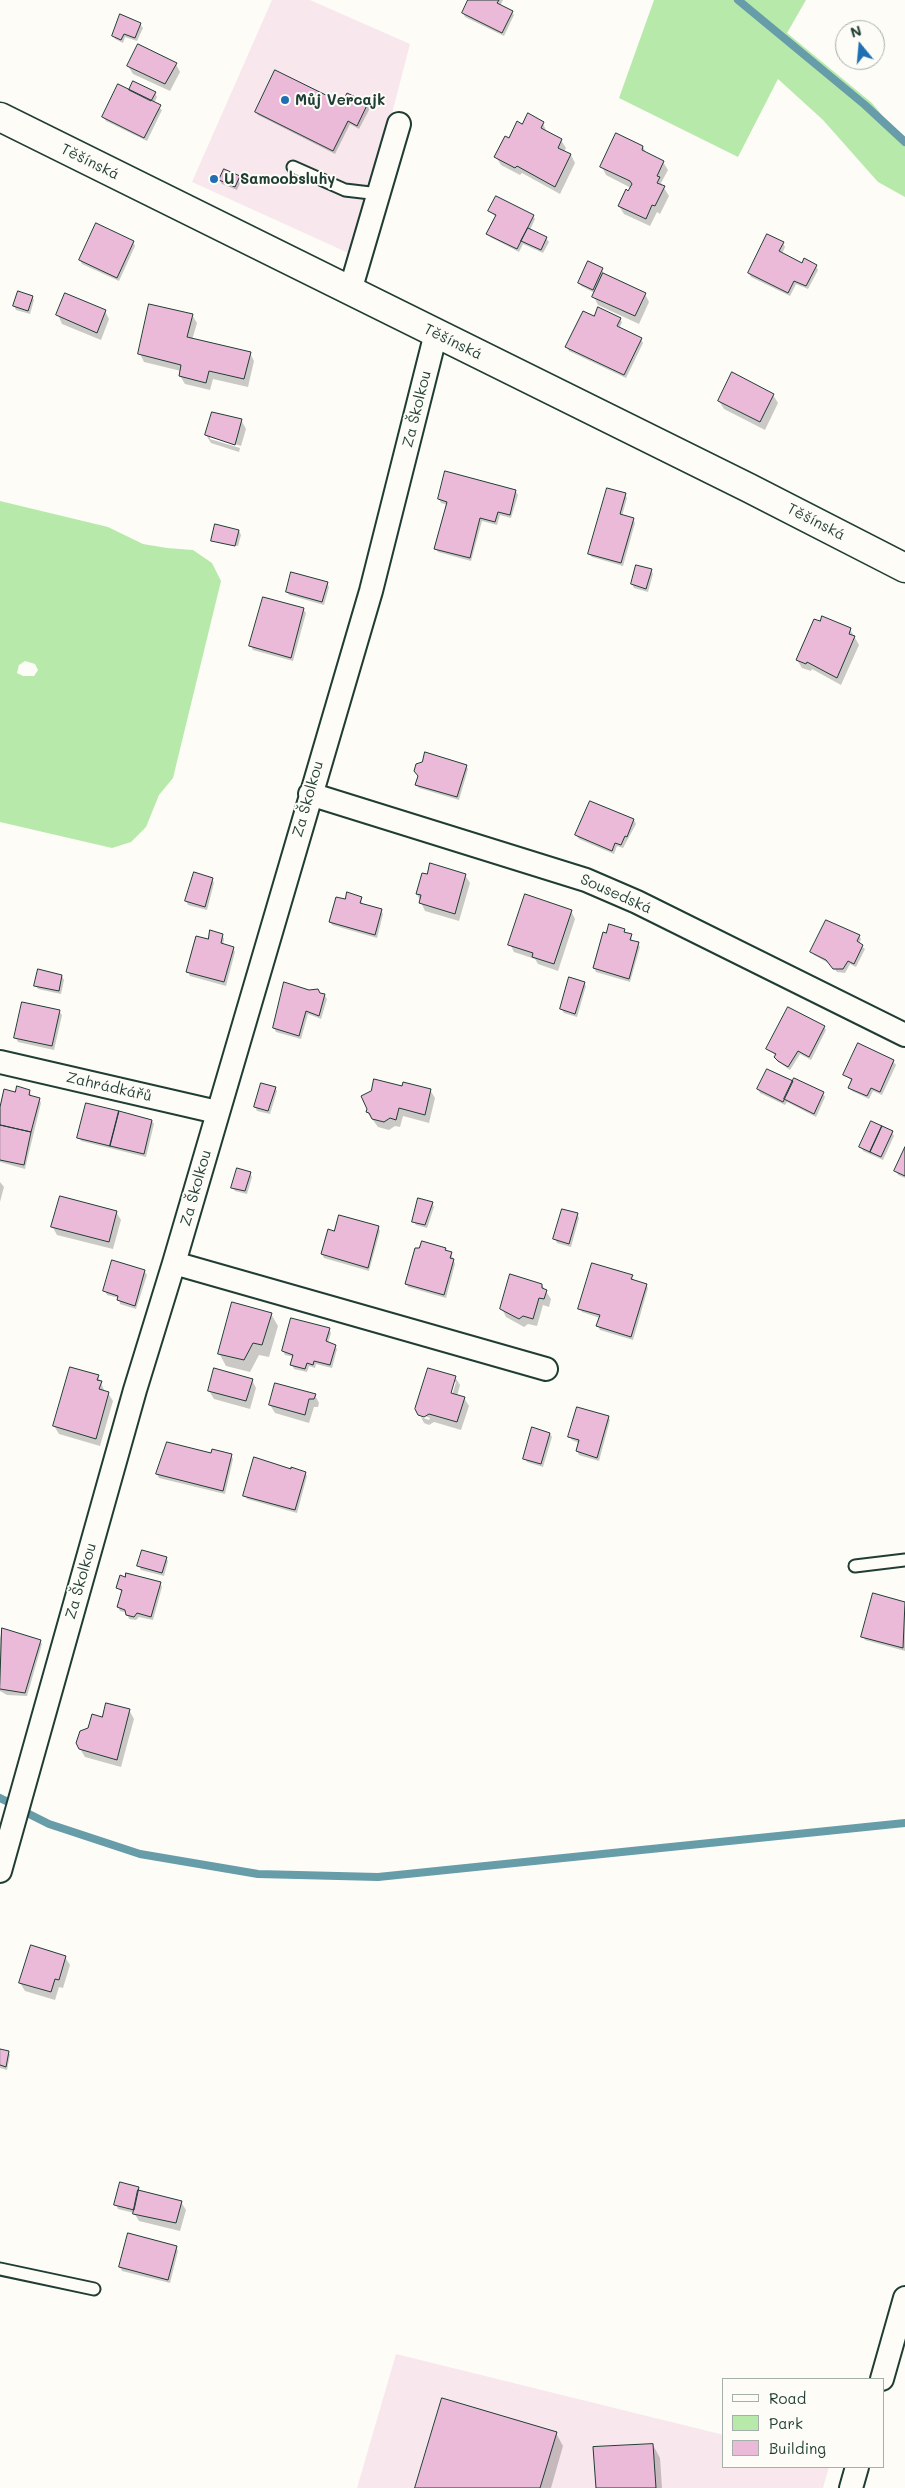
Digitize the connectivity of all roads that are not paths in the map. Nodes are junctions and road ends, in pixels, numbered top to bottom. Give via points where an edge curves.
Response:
1 (0, 118) edge
2 (399, 124) dead end
3 (293, 167) dead end
4 (379, 194) junction
5 (350, 290) junction
6 (436, 333) junction
7 (905, 568) edge
8 (310, 794) junction
9 (905, 1035) edge
10 (0, 1062) edge
11 (217, 1112) junction
12 (174, 1264) junction
13 (546, 1369) dead end
14 (905, 1560) edge
15 (856, 1566) dead end
16 (0, 1871) edge
17 (0, 2269) edge
18 (94, 2289) dead end
19 (905, 2298) edge
20 (882, 2378) edge
21 (857, 2468) edge
22 (851, 2488) edge

1 - 5 main road, Těšínská
2 - 4 street
3 - 4 lane via 345,190
4 - 5 street
5 - 6 main road, Těšínská
6 - 7 main road, Těšínská
6 - 8 street, Za Školkou via 371,591
8 - 9 street, Sousedská via 586,880 637,902
8 - 11 street, Za Školkou
10 - 11 street, Zahrádkářů
11 - 12 street, Za Školkou
12 - 13 street
12 - 16 street, Za Školkou via 135,1390
14 - 15 lane
17 - 18 lane
19 - 20 street
21 - 22 street

